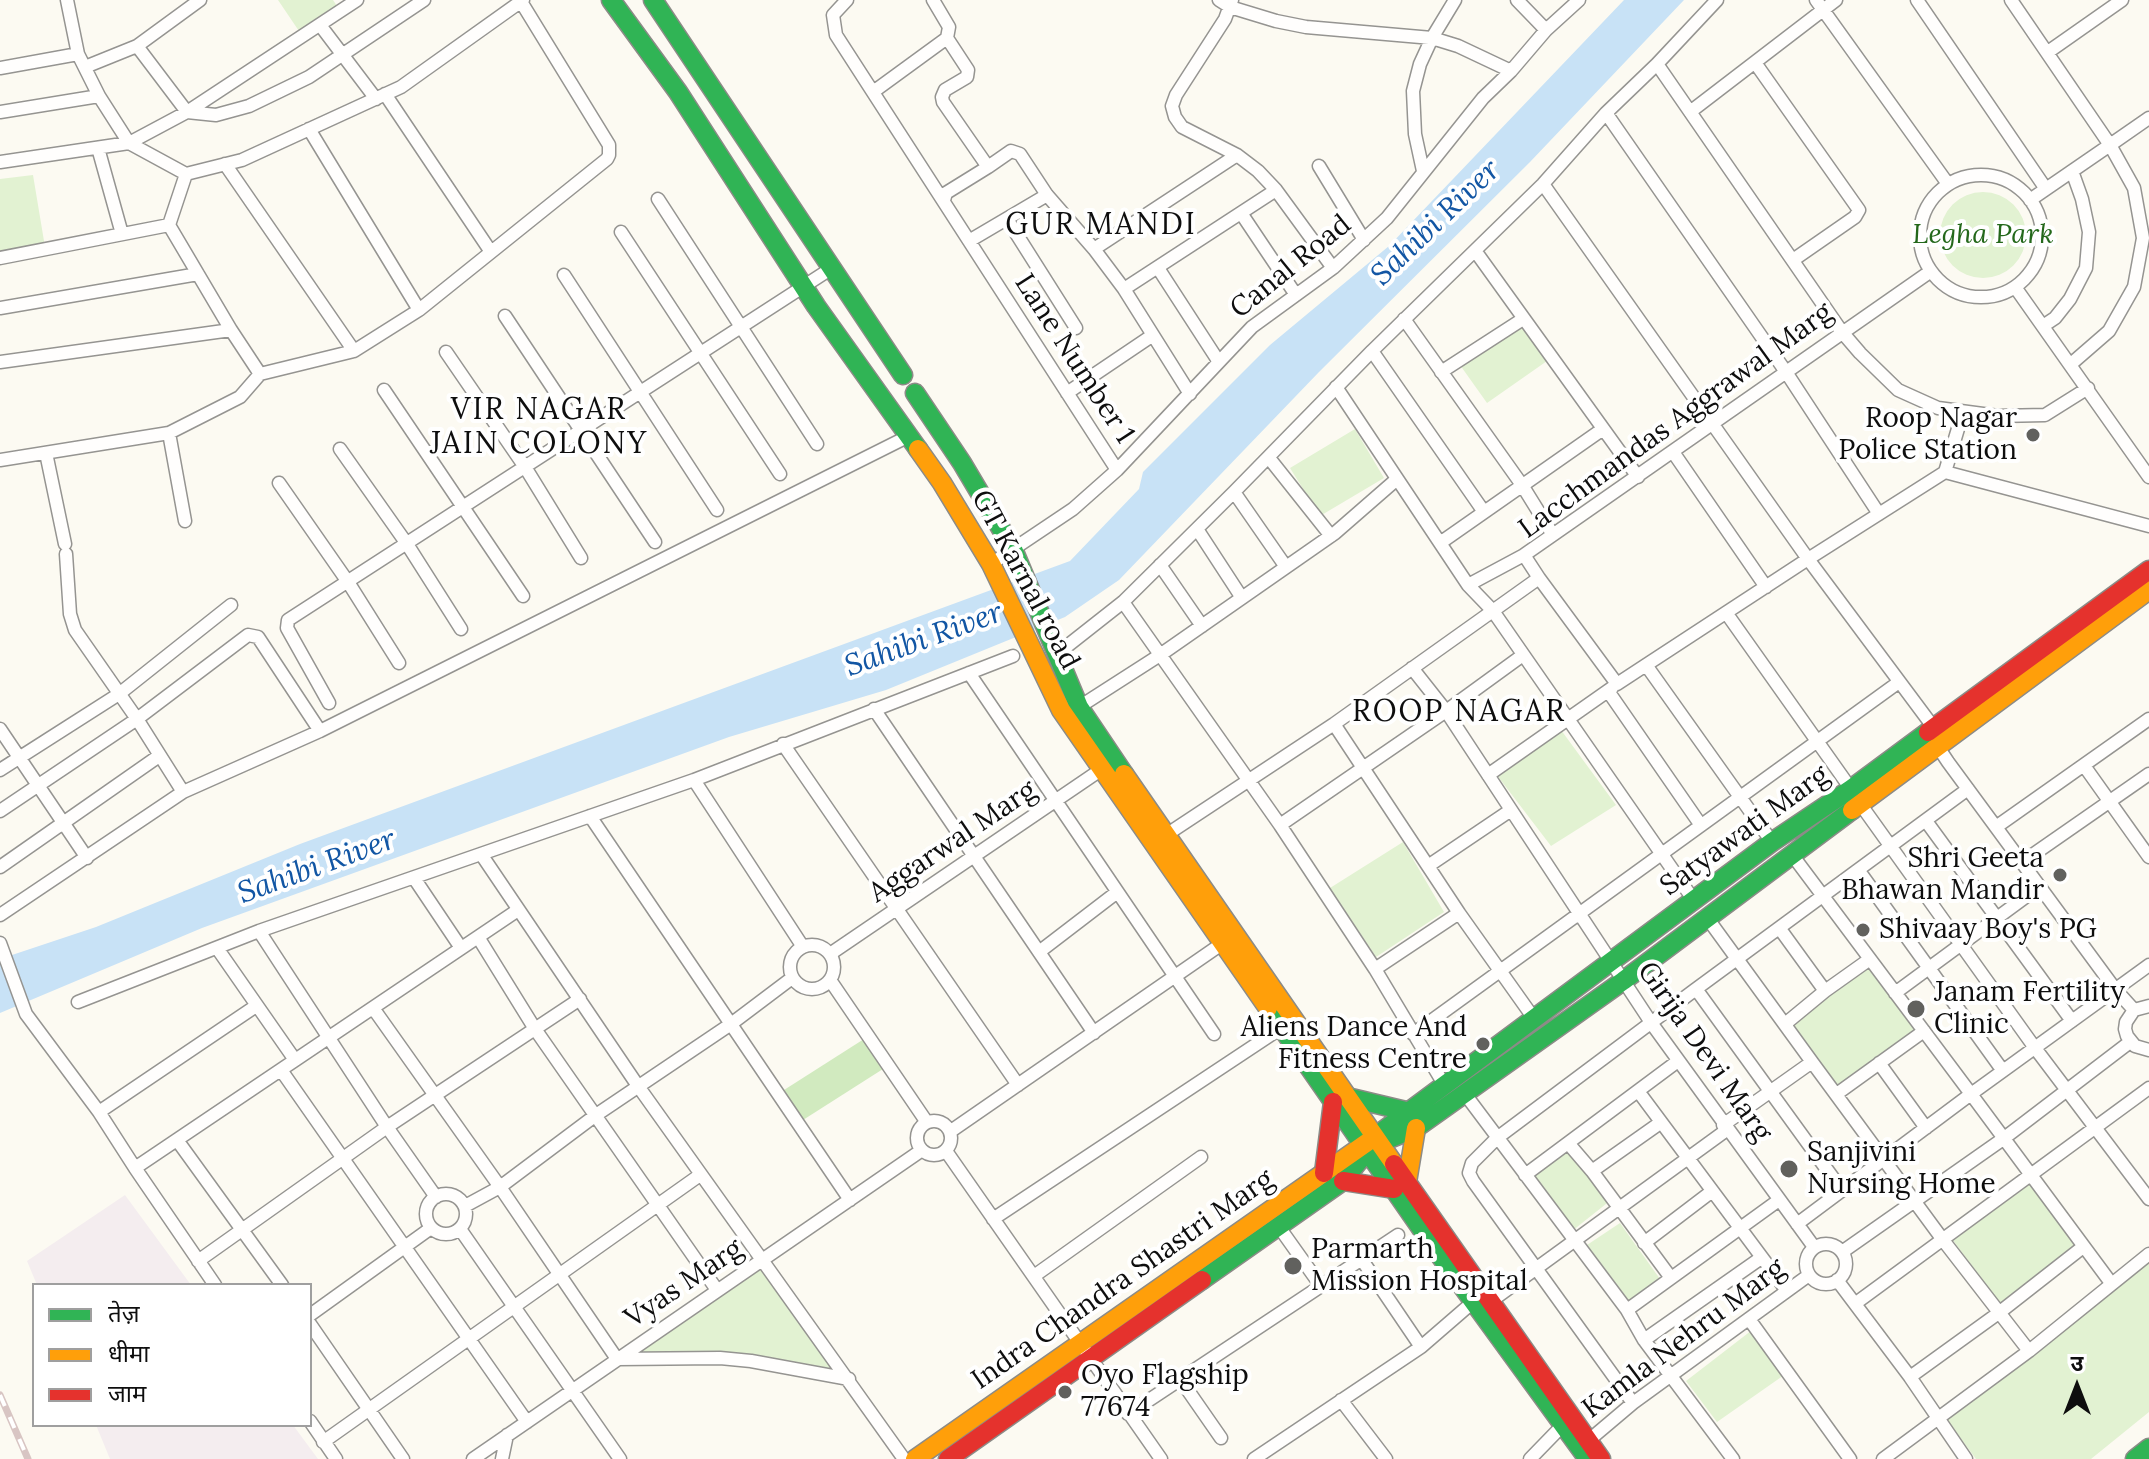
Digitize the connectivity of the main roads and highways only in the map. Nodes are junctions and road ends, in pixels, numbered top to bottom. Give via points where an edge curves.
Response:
1 (611, 0) edge
2 (653, 0) edge
3 (903, 375) dead end
4 (915, 393) dead end
5 (2149, 570) edge
6 (2149, 590) edge
7 (1340, 1100) junction
8 (1413, 1120) junction
9 (1371, 1144) junction
10 (1324, 1173) junction
11 (1343, 1181) junction
12 (1400, 1186) junction
13 (1482, 1302) junction
14 (1086, 1352) junction
15 (2149, 1448) edge
16 (1588, 1450) edge
17 (915, 1459) edge
18 (948, 1459) edge
19 (1601, 1459) edge
20 (2135, 1459) edge

1 - 7 main road, GT Karnal road via 938,479 991,564 1061,710 1281,1028
2 - 3 main road
4 - 7 main road, GT Karnal road via 1013,549 1079,707
5 - 8 main road, Satyawati Marg via 1445,1086
6 - 8 main road, Satyawati Marg via 1623,981 1465,1094
7 - 8 main road
7 - 9 main road, GT Karnal road
7 - 10 main road
8 - 9 main road, Satyawati Marg
8 - 12 main road
9 - 10 main road, Indra Chandra Shastri Marg
9 - 11 main road, Indra Chandra Shastri Marg
9 - 12 main road, GT Karnal road
10 - 14 main road, Indra Chandra Shastri Marg
11 - 12 main road
11 - 14 main road, Indra Chandra Shastri Marg
12 - 13 main road, GT Karnal road
13 - 16 main road
13 - 16 main road via 1562,1426
14 - 17 main road, Indra Chandra Shastri Marg
14 - 18 main road, Indra Chandra Shastri Marg
15 - 20 main road
16 - 19 main road

